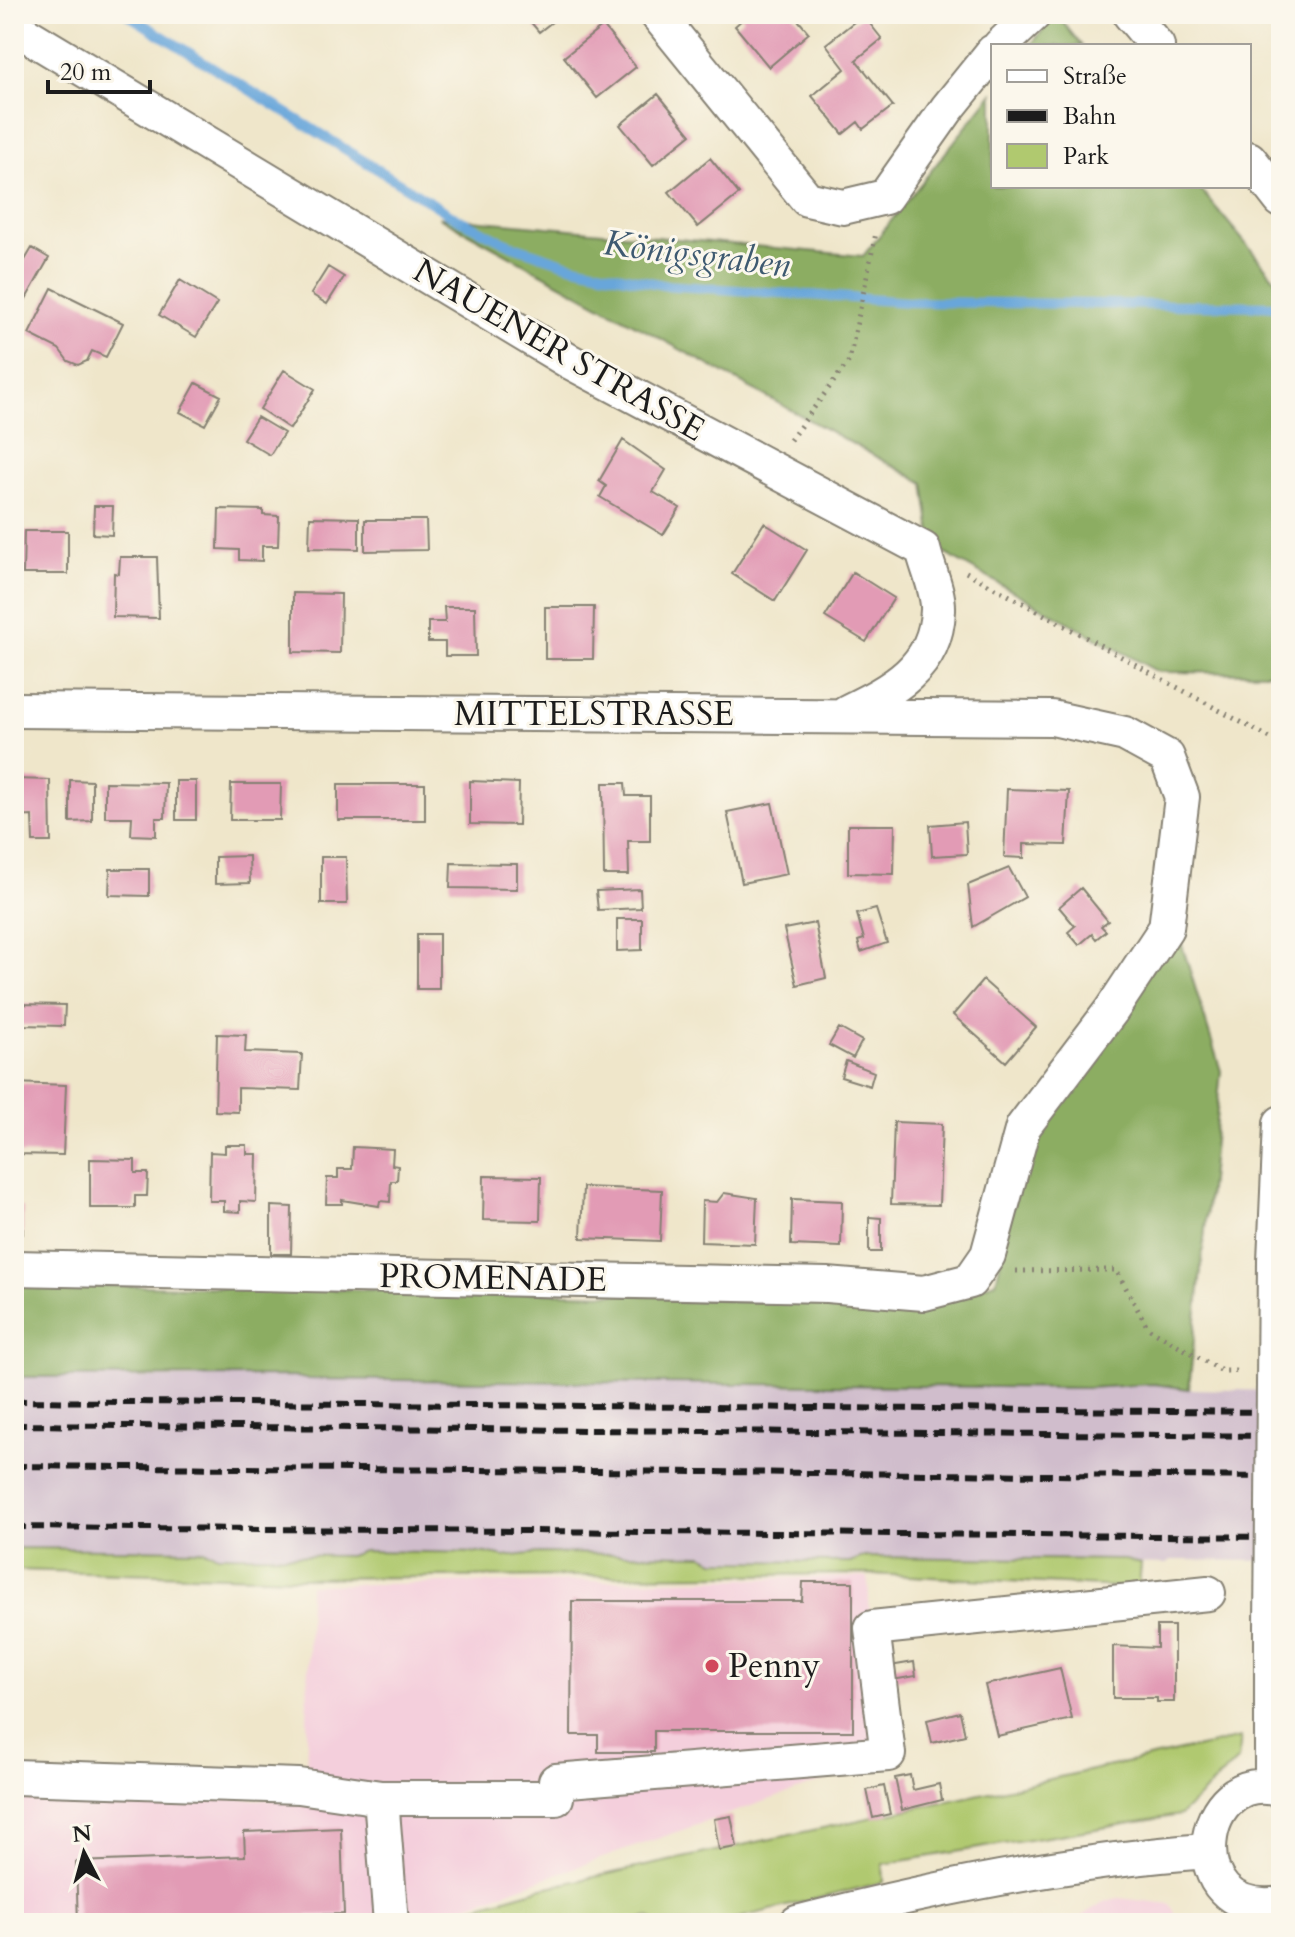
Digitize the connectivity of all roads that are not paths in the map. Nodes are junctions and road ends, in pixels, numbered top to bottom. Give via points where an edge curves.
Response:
1 (657, 14) edge
2 (1034, 14) edge
3 (28, 26) edge
4 (1002, 44) edge
5 (991, 54) edge
6 (1251, 161) edge
7 (1279, 192) edge
8 (14, 710) edge
9 (839, 716) junction
10 (1281, 1123) edge
11 (14, 1268) edge
12 (970, 1281) joint
13 (1208, 1593) dead end
14 (14, 1777) edge
15 (1276, 1789) edge
16 (381, 1798) junction
17 (1207, 1851) junction
18 (1268, 1911) edge
19 (391, 1923) edge
20 (797, 1923) edge

1 - 5 street via 807,199 843,207 885,197
2 - 4 street
3 - 9 street, NAUENER STRASSE via 567,360 923,549 938,609 928,653 895,689
6 - 7 street
8 - 9 street, MITTELSTRASSE
9 - 12 street, MITTELSTRASSE via 1052,718 1125,734 1167,757 1182,797 1166,928 1023,1127 988,1255
10 - 15 street, bridge via 1272,1629
11 - 12 street, PROMENADE via 827,1285 924,1293
13 - 16 street via 872,1628 888,1754 556,1781 556,1798
14 - 16 street via 299,1786
15 - 17 street via 1233,1798 1209,1831
16 - 19 street
17 - 18 street via 1215,1878 1235,1898
17 - 20 street via 1101,1860 993,1878

